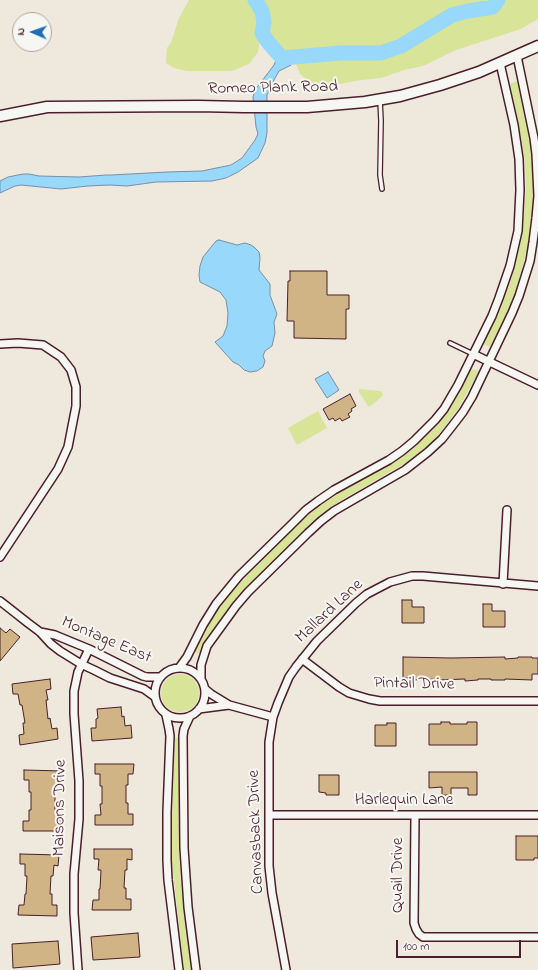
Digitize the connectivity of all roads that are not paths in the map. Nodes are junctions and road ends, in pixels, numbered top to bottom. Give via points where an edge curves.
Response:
1 (538, 46) edge
2 (517, 56) junction
3 (500, 63) junction
4 (380, 100) junction
5 (0, 116) edge
6 (382, 189) dead end
7 (450, 343) dead end
8 (0, 344) edge
9 (473, 354) junction
10 (489, 362) junction
11 (538, 385) edge
12 (507, 510) dead end
13 (0, 557) edge
14 (503, 584) junction
15 (538, 586) edge
16 (0, 601) edge
17 (40, 632) junction
18 (89, 649) junction
19 (302, 659) junction
20 (81, 664) junction
21 (179, 668) junction
22 (160, 677) junction
23 (201, 679) junction
24 (205, 688) junction
25 (154, 697) junction
26 (538, 701) edge
27 (229, 705) junction
28 (199, 709) junction
29 (166, 715) junction
30 (190, 716) junction
31 (273, 717) junction
32 (269, 815) junction
33 (414, 816) junction
34 (538, 816) edge
35 (538, 937) edge
36 (78, 970) edge
37 (179, 970) edge
38 (196, 970) edge
39 (286, 970) edge

1 - 2 main road, Romeo Plank Road
2 - 3 main road, Romeo Plank Road
2 - 10 street via 536,154 536,218 530,261 519,296
3 - 4 main road, Romeo Plank Road via 440,85
3 - 9 street via 519,159 518,231 499,298
4 - 5 main road, Romeo Plank Road via 329,106 47,107
4 - 6 lane
7 - 9 lane
8 - 13 street via 18,342 43,345 62,357 71,370 76,387 76,406 68,448 58,470
9 - 10 street
9 - 21 street via 444,409 425,431 389,460 334,490 306,510 239,576 216,604
10 - 11 street
10 - 23 street via 463,412 442,439 405,470 321,521 248,592 207,646 201,665
12 - 14 street
14 - 15 street, Mallard Lane
14 - 19 street, Mallard Lane via 423,576 390,582 356,603
16 - 17 street, Montage East
17 - 18 street, Montage East via 55,635
17 - 20 street, Montage East via 51,644
18 - 20 street, Maisons Drive
18 - 22 street, Montage East via 143,676
19 - 26 street, Pintail Drive via 349,693 380,701
19 - 31 street, Mallard Lane via 289,678
20 - 25 street, Montage East via 110,678 144,689
20 - 36 street, Maisons Drive via 75,681 74,702 79,781 74,874
21 - 22 street via 169,670
21 - 23 street via 189,670
22 - 25 street via 155,686
23 - 24 street
24 - 27 street
24 - 28 street via 204,699
25 - 29 street via 158,707
27 - 28 street
27 - 31 street
28 - 30 street
29 - 30 street via 178,719
29 - 37 street via 170,729 167,860
30 - 38 street via 183,736 184,848
31 - 32 street, Canvasback Drive via 269,742
32 - 33 street, Harlequin Lane
32 - 39 street, Canvasback Drive via 270,880
33 - 34 street, Harlequin Lane
33 - 35 street, Quail Drive via 414,923 418,934 423,937

